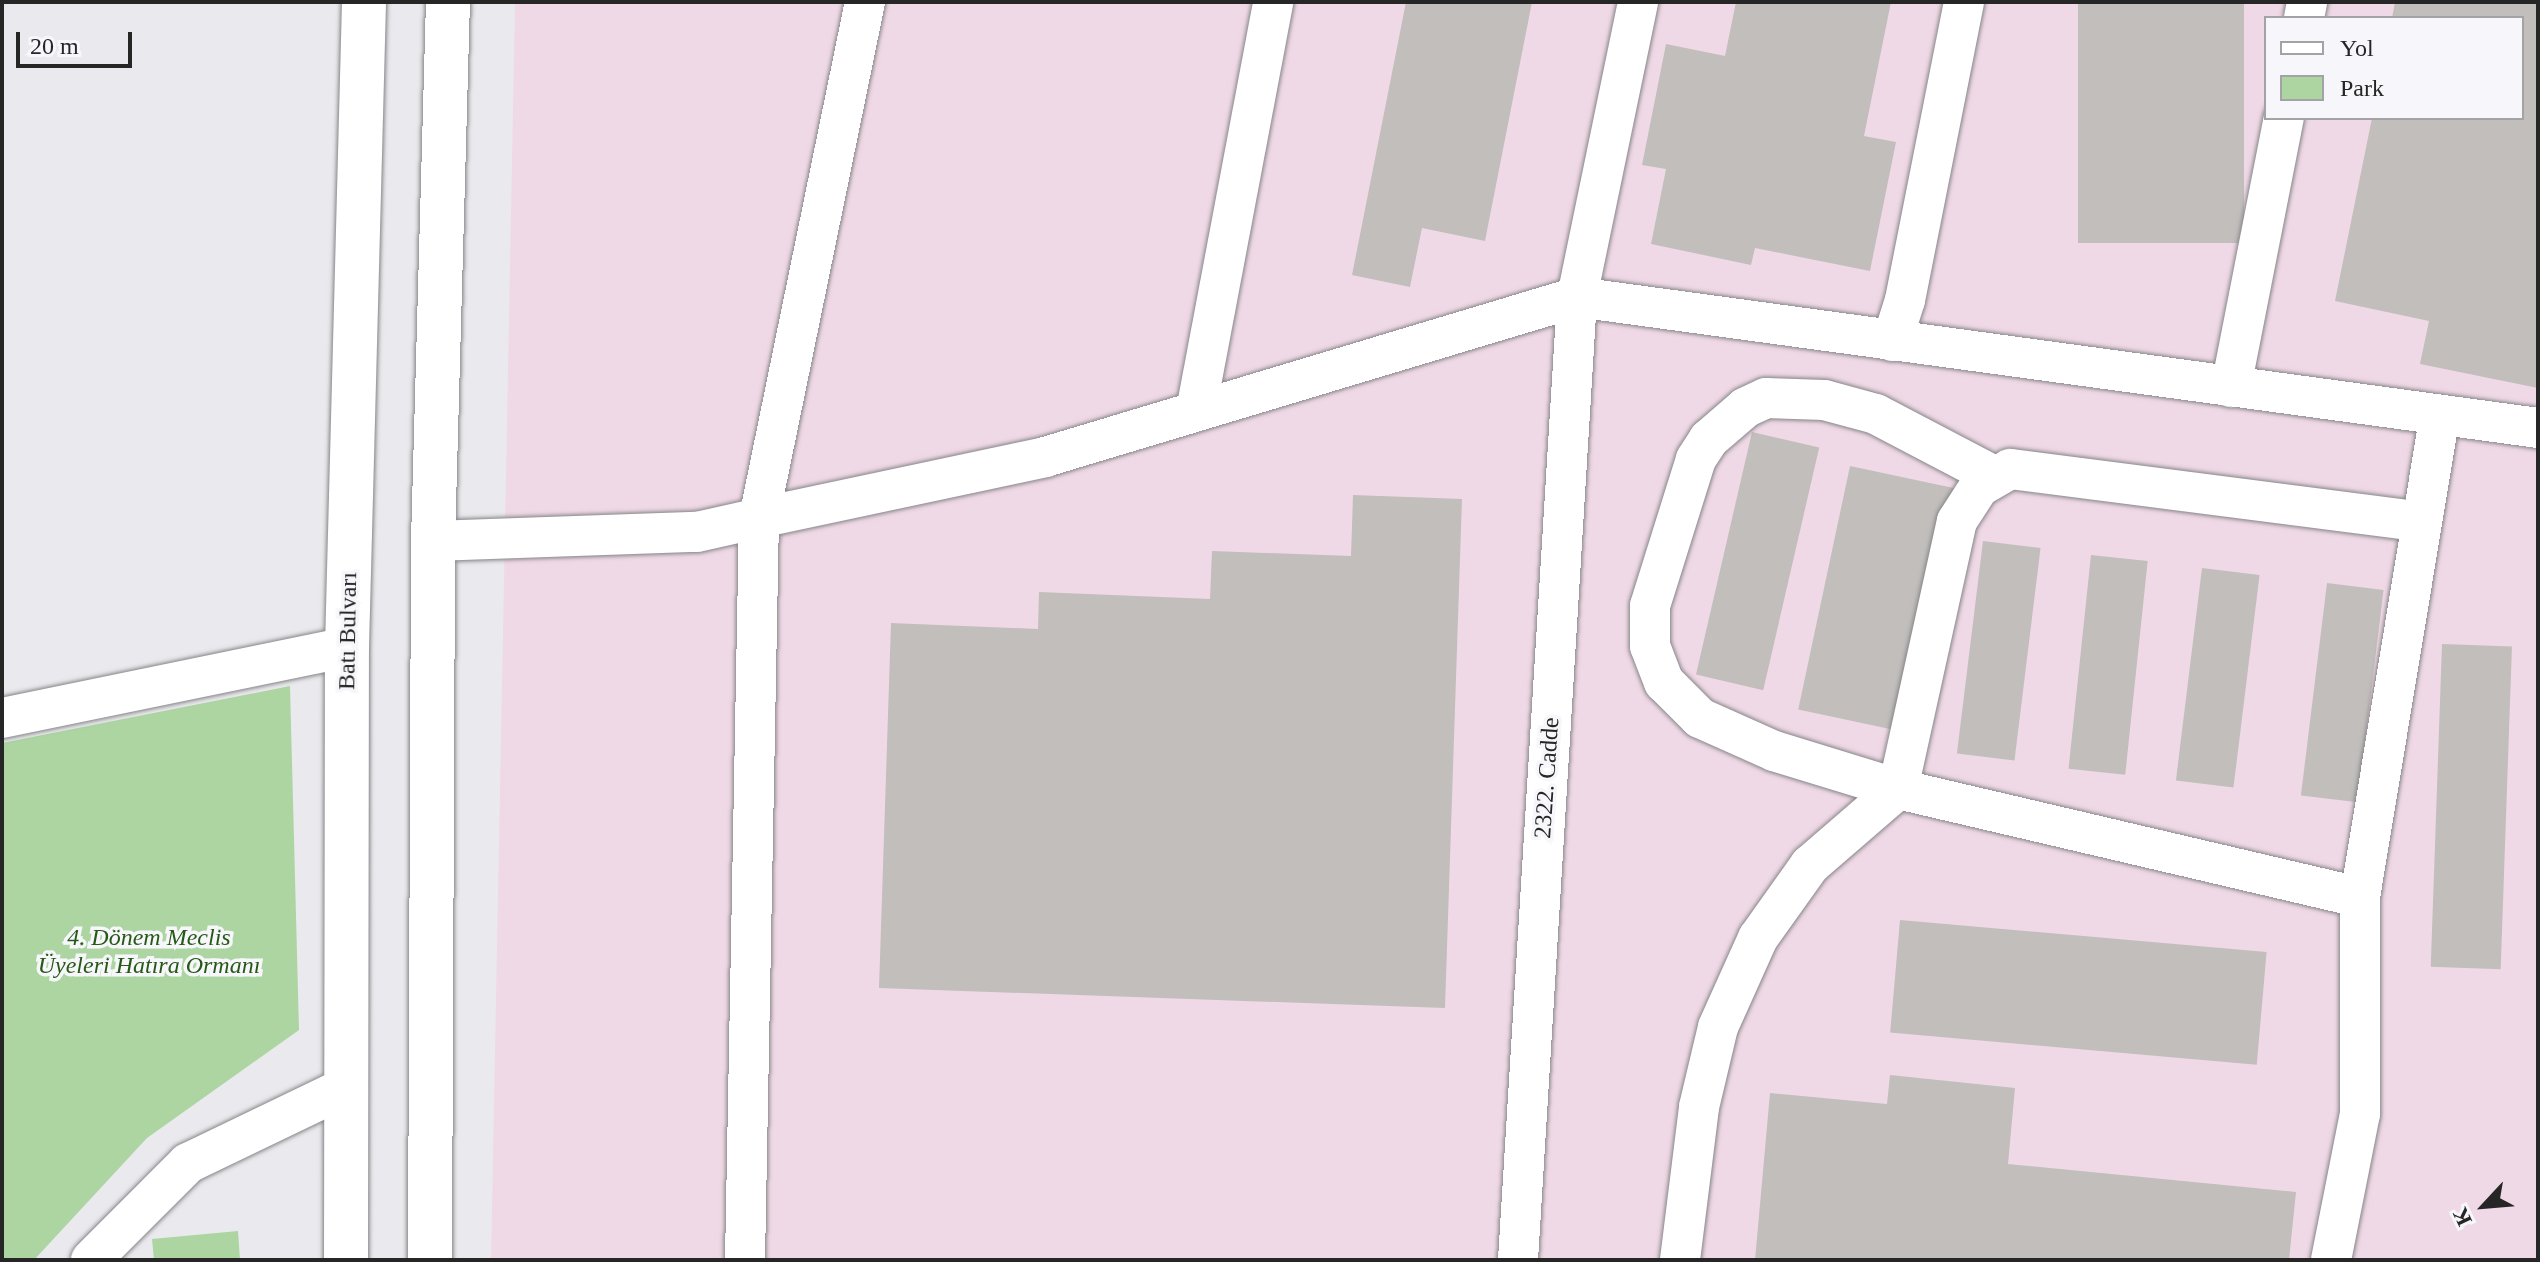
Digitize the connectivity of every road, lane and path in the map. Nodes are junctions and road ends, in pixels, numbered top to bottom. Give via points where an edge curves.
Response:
1 (364, 2) edge
2 (448, 2) edge
3 (865, 2) edge
4 (1273, 2) edge
5 (1638, 2) edge
6 (1964, 2) edge
7 (2284, 120) edge
8 (1577, 297) junction
9 (1892, 341) junction
10 (2231, 387) junction
11 (1196, 411) junction
12 (2440, 415) junction
13 (2538, 428) edge
14 (1994, 476) junction
15 (759, 518) junction
16 (2422, 522) junction
17 (433, 541) junction
18 (347, 647) junction
19 (2, 718) edge
20 (1898, 789) junction
21 (2360, 897) junction
22 (346, 1087) junction
23 (91, 1260) edge
24 (346, 1260) edge
25 (430, 1260) edge
26 (745, 1260) edge
27 (1518, 1260) edge
28 (1680, 1260) edge
29 (2331, 1260) edge

1 - 18 main road, Batı Bulvarı
2 - 17 main road
3 - 15 street
4 - 11 street
5 - 8 street, 2322. Cadde
6 - 9 street via 1905,300
7 - 10 street
8 - 9 street
8 - 11 street
8 - 27 street, 2322. Cadde
9 - 10 street
10 - 12 street
11 - 15 street via 1045,457
12 - 13 street
12 - 16 street
14 - 16 street via 2010,469
14 - 20 street via 1966,503 1957,521
14 - 20 street via 1876,414 1824,400 1766,398 1725,422 1696,459 1650,606 1650,646 1664,682 1700,718 1774,751
15 - 17 street via 697,532
15 - 26 street
16 - 21 street
17 - 25 main road
18 - 19 street
18 - 22 main road, Batı Bulvarı
20 - 21 street
20 - 28 street via 1810,865 1758,938 1718,1027 1702,1093
21 - 29 street via 2360,1114
22 - 23 street via 188,1163
22 - 24 main road, Batı Bulvarı

